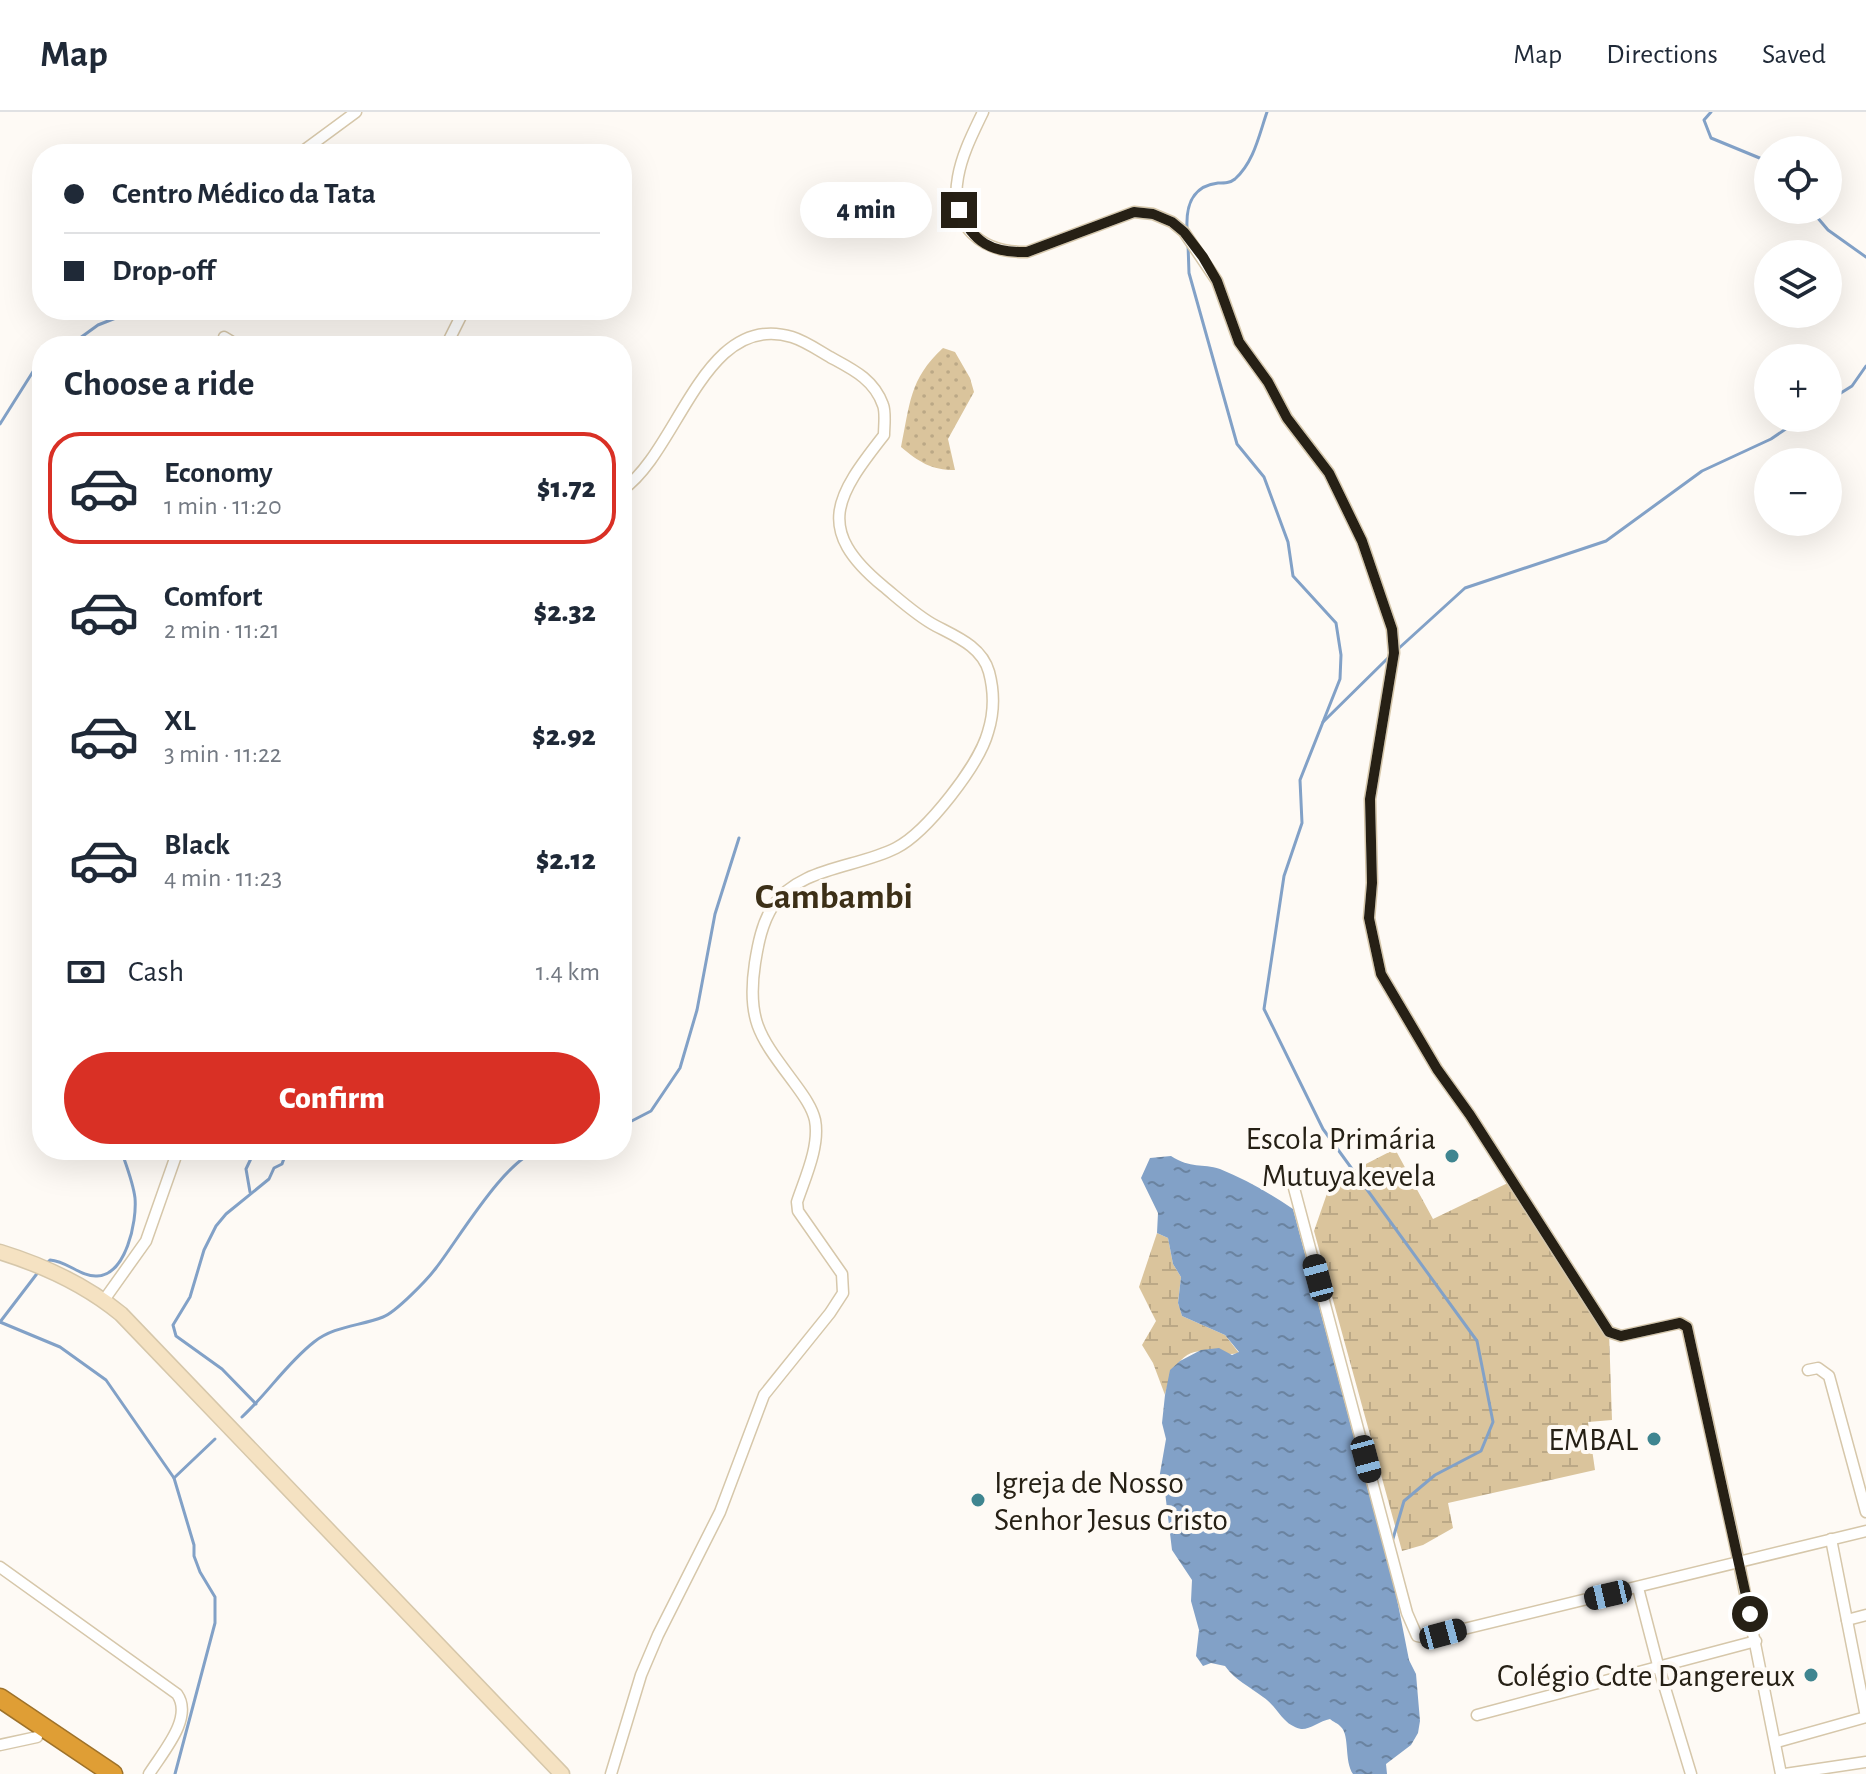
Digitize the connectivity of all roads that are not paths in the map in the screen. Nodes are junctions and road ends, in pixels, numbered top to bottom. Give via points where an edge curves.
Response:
1 (356, 112) edge
2 (983, 112) edge
3 (313, 144) edge
4 (632, 480) edge
5 (174, 1160) edge
6 (1294, 1188) dead end
7 (0, 1252) edge
8 (104, 1300) junction
9 (1808, 1370) dead end
10 (1866, 1512) edge
11 (1866, 1531) edge
12 (1831, 1539) junction
13 (1739, 1563) junction
14 (0, 1567) edge
15 (1638, 1588) junction
16 (1866, 1615) edge
17 (1847, 1620) junction
18 (1756, 1641) junction
19 (1658, 1665) junction
20 (0, 1698) edge
21 (0, 1711) edge
22 (1477, 1715) dead end
23 (1866, 1717) edge
24 (37, 1737) junction
25 (1777, 1742) junction
26 (0, 1745) edge
27 (1866, 1762) edge
28 (92, 1774) edge
29 (113, 1774) edge
30 (149, 1774) edge
31 (562, 1774) edge
32 (611, 1774) edge
33 (1691, 1774) edge
34 (1783, 1774) edge

1 - 3 street
2 - 13 street via 965,153 956,194 970,234 991,248 1027,252 1134,212 1172,222 1203,257 1239,342 1329,473 1362,541 1392,629 1394,662 1370,799 1369,918 1381,974 1609,1332 1621,1336 1687,1327
4 - 32 street via 654,459 706,372 721,356 758,335 790,336 865,376 883,406 884,435 846,488 841,540 854,560 899,599 971,645 988,669 992,710 977,756 911,840 871,860 792,886 773,906 760,935 752,1013 816,1124 798,1211 842,1274 843,1293 764,1395 720,1512 652,1648
5 - 8 street via 146,1241
6 - 15 street via 1417,1636 1427,1638
7 - 8 street
8 - 31 street
9 - 10 street via 1818,1368 1829,1376
11 - 12 street
12 - 13 street
12 - 17 street
13 - 15 street
13 - 18 street
14 - 30 street via 177,1694 183,1705 181,1721
15 - 19 street
16 - 17 street
17 - 23 street
18 - 19 street
18 - 25 street
19 - 22 street
19 - 33 street
20 - 29 highway
21 - 24 highway
23 - 25 street
24 - 26 street
24 - 28 highway
25 - 34 street
27 - 34 street

